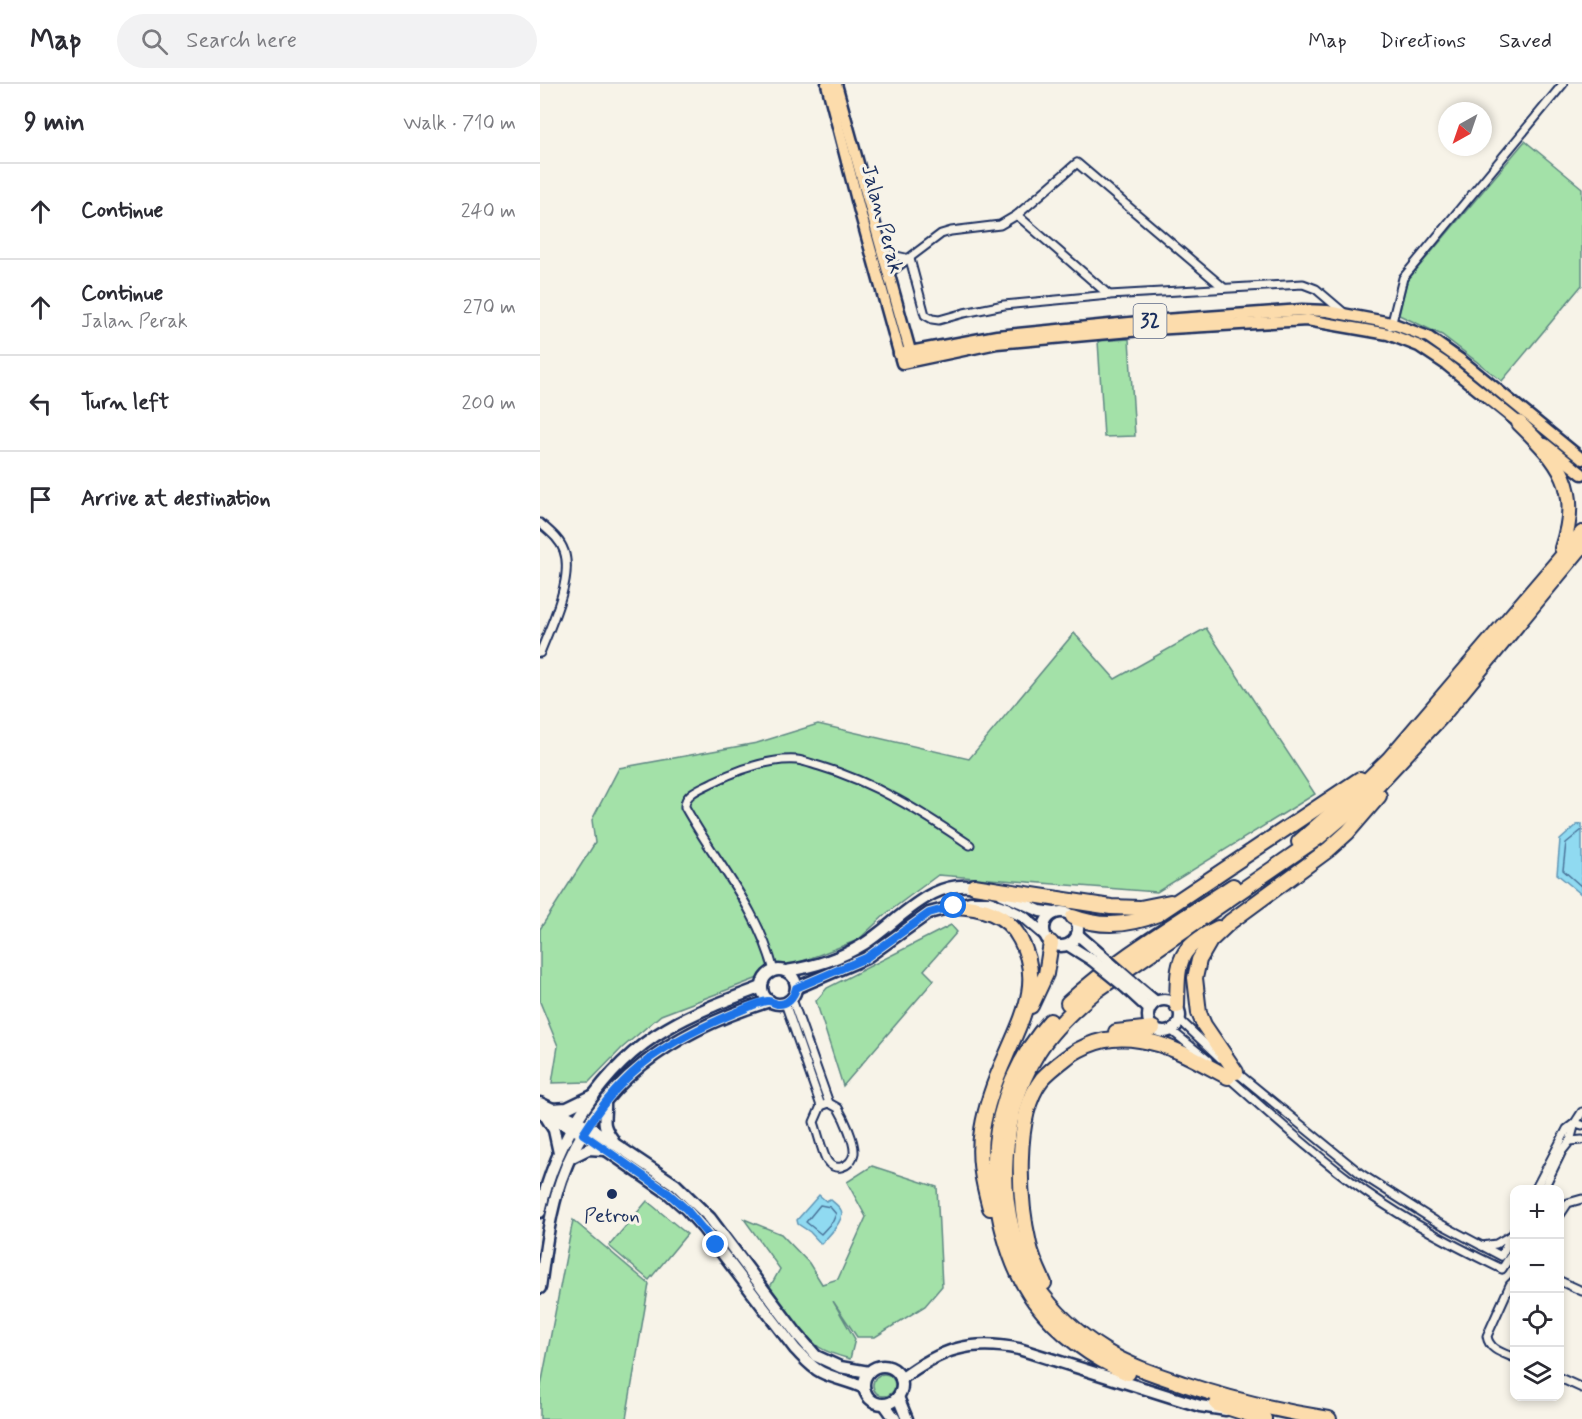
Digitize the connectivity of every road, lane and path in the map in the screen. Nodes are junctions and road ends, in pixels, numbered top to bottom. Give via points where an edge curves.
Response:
1 (827, 84) edge
2 (836, 84) edge
3 (1563, 84) edge
4 (1017, 215) junction
5 (882, 250) junction
6 (910, 259) junction
7 (874, 263) junction
8 (888, 274) junction
9 (1224, 288) junction
10 (1109, 296) junction
11 (1346, 314) junction
12 (1390, 328) junction
13 (906, 358) junction
14 (1519, 423) junction
15 (1582, 459) edge
16 (1582, 474) edge
17 (540, 523) edge
18 (1582, 532) edge
19 (1582, 546) edge
20 (1582, 555) edge
21 (1557, 569) junction
22 (540, 653) edge
23 (1442, 716) junction
24 (1389, 759) junction
25 (970, 844) dead end
26 (974, 886) junction
27 (1180, 899) junction
28 (954, 906) junction
29 (1054, 914) junction
30 (1073, 917) junction
31 (1230, 922) junction
32 (1077, 934) junction
33 (1048, 939) junction
34 (1068, 945) junction
35 (1096, 957) junction
36 (774, 971) junction
37 (786, 972) junction
38 (762, 987) junction
39 (791, 997) junction
40 (770, 1001) junction
41 (1153, 1005) junction
42 (1177, 1006) junction
43 (1180, 1020) junction
44 (1020, 1026) junction
45 (1153, 1028) junction
46 (1172, 1031) junction
47 (1100, 1040) junction
48 (1232, 1075) junction
49 (595, 1095) junction
50 (604, 1101) junction
51 (540, 1103) edge
52 (825, 1105) junction
53 (545, 1112) edge
54 (1582, 1112) edge
55 (1579, 1124) edge
56 (580, 1128) junction
57 (1582, 1140) edge
58 (1570, 1141) junction
59 (617, 1146) junction
60 (605, 1149) junction
61 (559, 1153) junction
62 (570, 1158) junction
63 (1537, 1185) edge
64 (1545, 1185) edge
65 (1582, 1199) edge
66 (1564, 1209) edge
67 (540, 1212) edge
68 (1510, 1234) edge
69 (1510, 1238) edge
70 (1006, 1245) junction
71 (1482, 1246) junction
72 (1501, 1256) junction
73 (1509, 1259) joint
74 (1495, 1266) junction
75 (1564, 1283) edge
76 (1510, 1285) edge
77 (540, 1287) edge
78 (1582, 1291) edge
79 (1060, 1316) junction
80 (1510, 1356) edge
81 (869, 1372) junction
82 (901, 1379) junction
83 (1564, 1380) edge
84 (864, 1388) junction
85 (1582, 1388) edge
86 (898, 1397) junction
87 (885, 1405) junction
88 (1241, 1412) junction
89 (895, 1419) edge
90 (907, 1419) edge
91 (1264, 1419) edge
92 (1329, 1419) edge

1 - 7 main road, Jalan Perak
2 - 5 main road, Jalan Perak
3 - 12 street via 1403,278
4 - 6 street via 1000,225 941,234
4 - 9 street via 1077,163
4 - 10 street
5 - 6 street
5 - 7 main road
5 - 8 main road, Jalan Perak
6 - 8 street
6 - 10 street via 925,315 932,319 1004,304
7 - 13 main road, Jalan Perak
8 - 13 main road, Jalan Perak
9 - 10 street
9 - 11 street via 1304,284
11 - 12 main road, 32
11 - 13 main road, 32 via 1302,310 997,336
12 - 13 main road, 32 via 1307,320 1194,326 997,343
12 - 14 main road, 32 via 1432,353
12 - 15 main road, 32 via 1428,337
14 - 16 main road, 32
14 - 21 highway via 1561,463 1574,493 1574,525
17 - 22 street via 564,549 566,578
18 - 21 highway
19 - 21 highway
20 - 21 highway
21 - 23 highway
21 - 24 highway
23 - 31 highway via 1348,832
23 - 79 highway via 1364,799 1319,837 1097,990 1067,1016 1037,1053 1019,1090 1012,1116 1005,1188 1010,1218 1028,1270
24 - 27 highway
24 - 70 highway via 1300,840 1087,986 1034,1041 1007,1094 995,1147 995,1191
25 - 36 street via 927,815 866,783 798,760 737,770 690,794 684,801 685,807 750,909
26 - 27 highway via 1140,908
26 - 29 main road
26 - 37 main road via 935,891 863,945 807,968
27 - 30 highway via 1158,914 1123,925 1088,923
28 - 33 main road via 989,902 1024,917
28 - 39 main road via 929,913 866,958
28 - 44 highway via 975,907 1005,920 1026,949 1031,980
29 - 30 main road via 1064,912
29 - 33 main road via 1044,929
30 - 32 main road
31 - 42 highway via 1198,938 1185,950 1178,969
31 - 48 highway via 1210,941 1199,960 1196,995 1204,1025
32 - 34 main road
32 - 35 main road
33 - 34 main road via 1059,946
33 - 44 highway via 1046,974
34 - 35 main road
35 - 41 main road, bridge
36 - 37 main road
36 - 38 main road
37 - 39 main road via 794,978
38 - 40 main road
38 - 49 main road via 666,1029 624,1061
39 - 40 main road via 777,1004
39 - 52 street
40 - 50 main road via 684,1035 634,1070
41 - 42 main road via 1167,1000
41 - 45 main road via 1148,1019
42 - 43 main road
43 - 46 main road
43 - 48 street
44 - 70 highway via 994,1086 980,1147 981,1173 990,1208
45 - 46 main road via 1162,1033
45 - 47 highway via 1117,1032
46 - 48 street
47 - 48 highway via 1140,1040
47 - 79 highway via 1069,1056 1042,1080 1023,1129 1023,1193 1029,1244
48 - 71 street via 1361,1174
48 - 74 street via 1325,1161 1375,1199
49 - 53 main road
49 - 56 main road
50 - 56 main road
50 - 59 main road via 603,1121
51 - 53 main road
52 - 52 street via 838,1108 851,1141 854,1154 843,1167 827,1161 814,1122
53 - 56 main road
53 - 61 main road
54 - 55 street
55 - 58 street
55 - 63 street via 1562,1135
56 - 59 main road
56 - 60 main road
56 - 61 main road
56 - 62 main road
57 - 58 street
58 - 64 street
59 - 81 main road via 676,1185 703,1211 816,1356 840,1367
60 - 62 main road via 588,1149
60 - 84 main road via 686,1209 808,1362 819,1371
61 - 67 main road
62 - 77 main road via 554,1206
65 - 66 street via 1568,1203
68 - 71 street via 1496,1244
69 - 72 street
70 - 88 highway via 1033,1300 1083,1348 1106,1364 1147,1382
71 - 72 street
72 - 73 street
72 - 74 street
73 - 74 street via 1502,1269
75 - 78 street
76 - 80 street via 1487,1336 1492,1348
79 - 92 highway via 1089,1341 1135,1367 1231,1400
81 - 82 main road via 889,1367
81 - 84 main road
82 - 86 main road
82 - 88 main road via 954,1349 995,1344 1200,1406
83 - 85 street
84 - 87 main road via 869,1398
86 - 87 main road
86 - 90 main road
87 - 89 main road
88 - 91 highway

